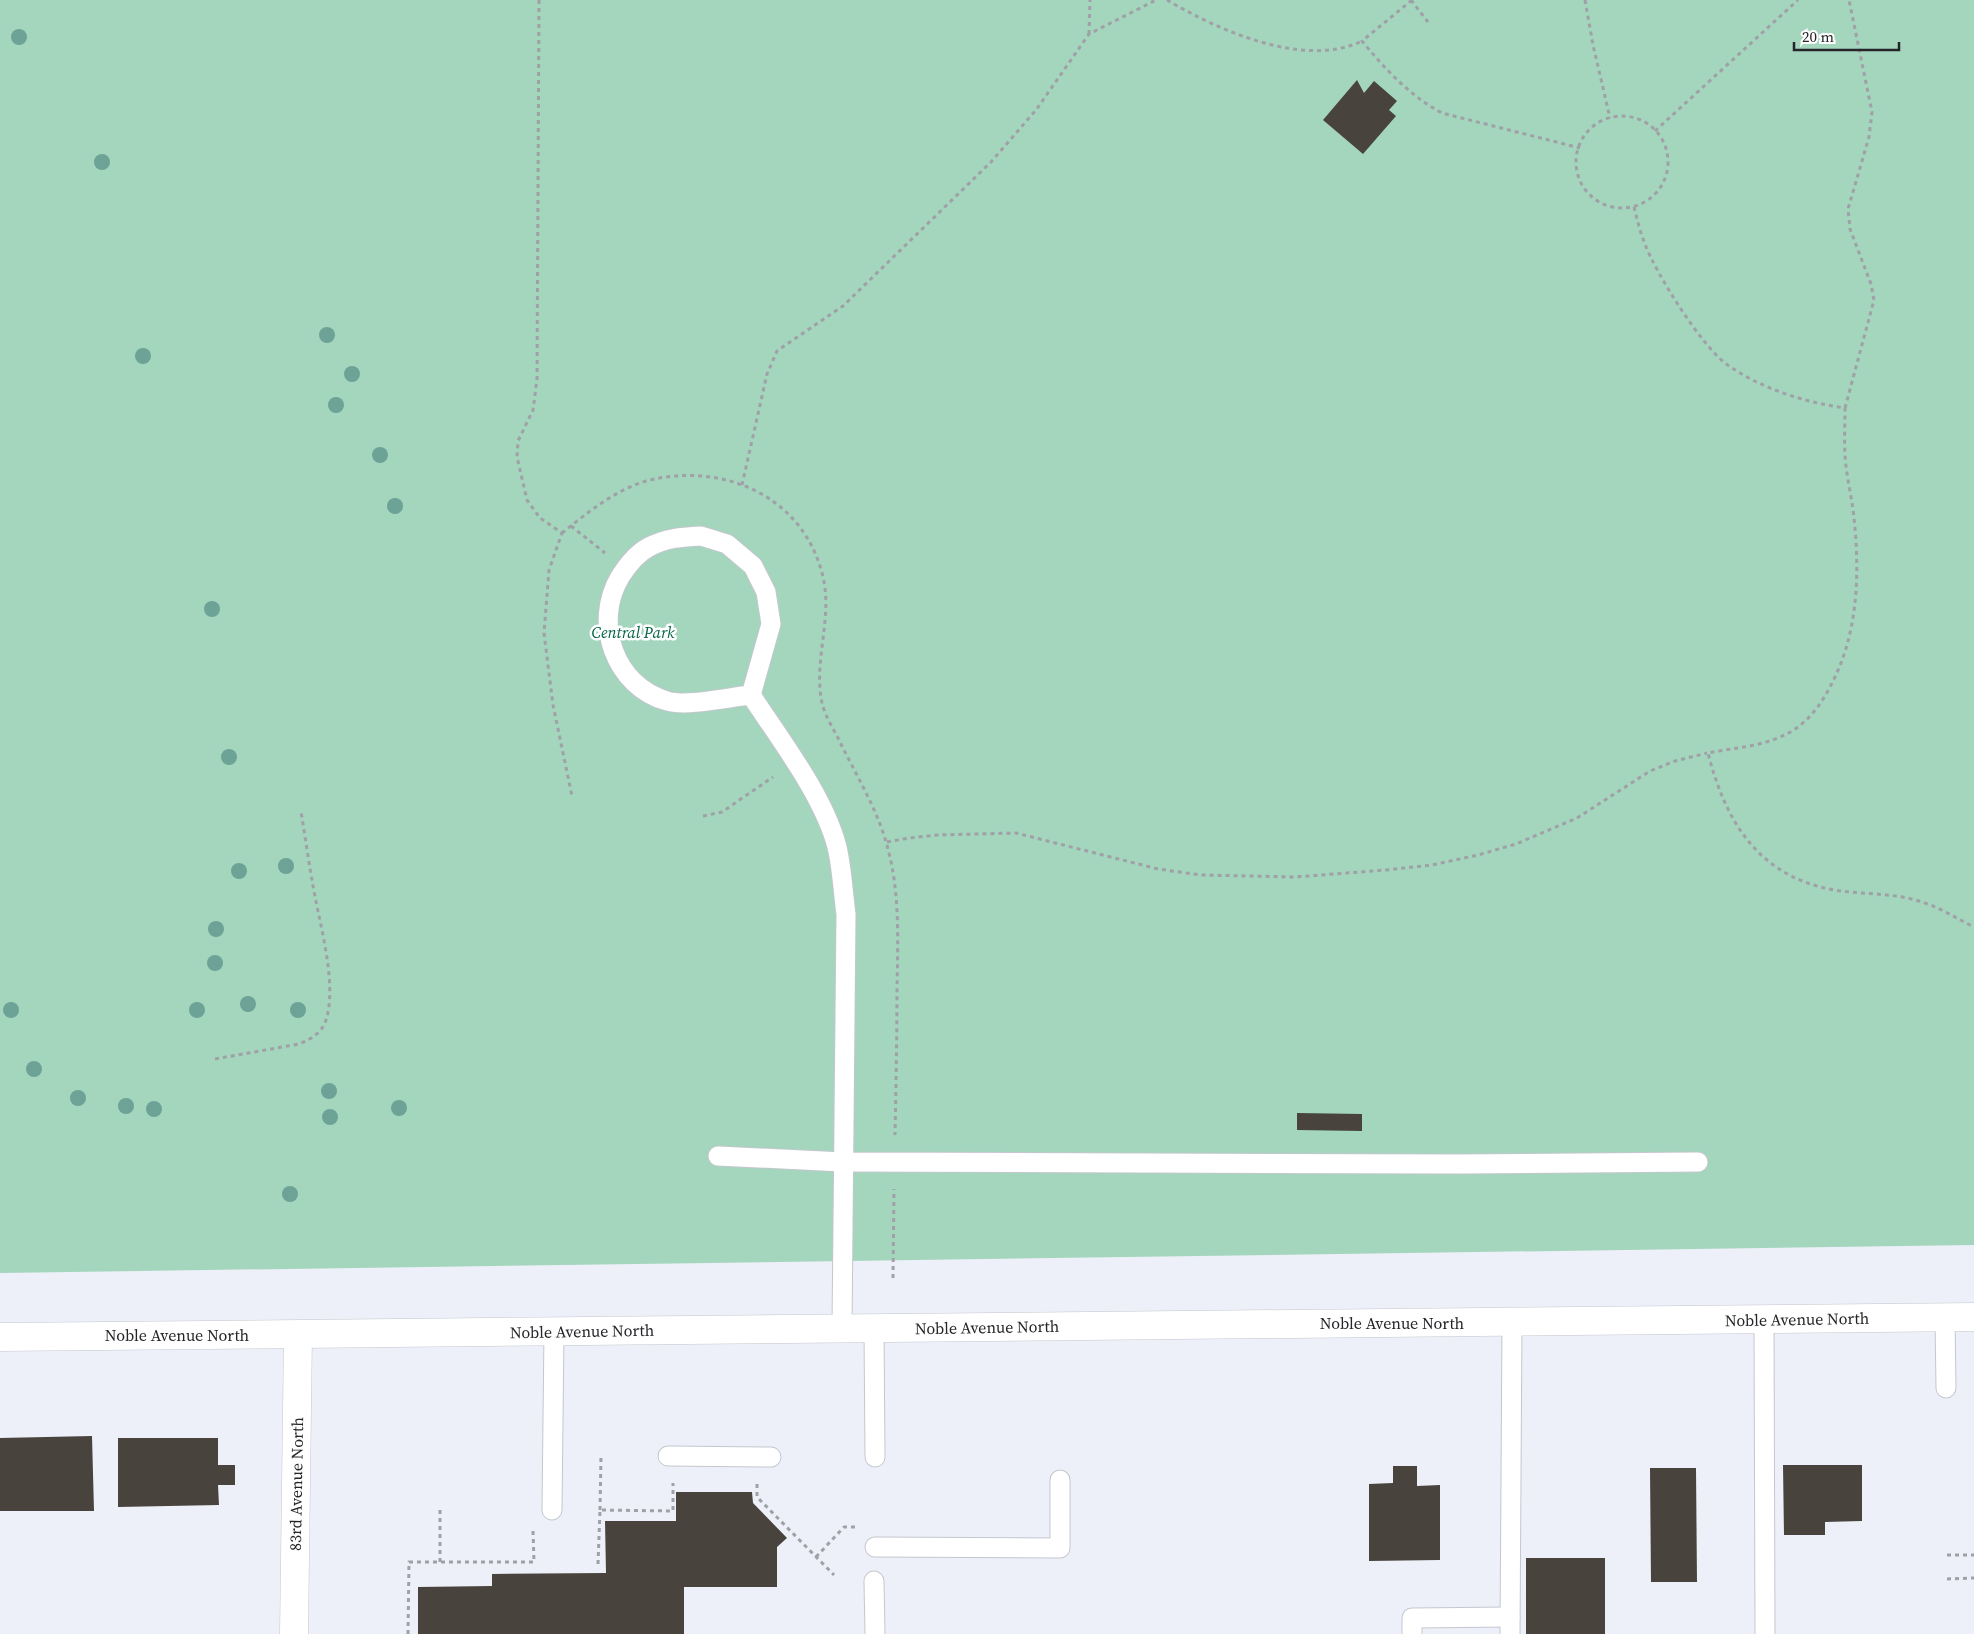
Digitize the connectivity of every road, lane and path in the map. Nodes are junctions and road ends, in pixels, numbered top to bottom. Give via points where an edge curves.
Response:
1 (540, 0) edge
2 (1090, 0) edge
3 (1156, 0) edge
4 (1166, 0) edge
5 (1411, 0) edge
6 (1585, 0) edge
7 (1798, 0) edge
8 (1849, 0) edge
9 (1428, 22) dead end
10 (1089, 34) junction
11 (1362, 41) junction
12 (1610, 118) junction
13 (1655, 131) junction
14 (1580, 148) junction
15 (1634, 207) junction
16 (1845, 408) junction
17 (742, 485) dead end
18 (571, 526) dead end
19 (624, 569) junction
20 (750, 695) junction
21 (1708, 753) junction
22 (795, 763) junction
23 (572, 796) dead end
24 (301, 812) dead end
25 (704, 816) dead end
26 (886, 842) dead end
27 (1974, 927) edge
28 (215, 1058) dead end
29 (718, 1156) dead end
30 (843, 1162) junction
31 (1698, 1162) dead end
32 (1946, 1317) junction
33 (1974, 1317) edge
34 (1764, 1320) junction
35 (1512, 1322) junction
36 (874, 1328) junction
37 (842, 1329) junction
38 (554, 1331) junction
39 (298, 1335) junction
40 (0, 1337) edge
41 (1946, 1388) dead end
42 (601, 1456) dead end
43 (668, 1456) dead end
44 (772, 1457) dead end
45 (875, 1457) dead end
46 (1060, 1480) dead end
47 (682, 1482) dead end
48 (748, 1482) dead end
49 (440, 1510) dead end
50 (552, 1510) dead end
51 (600, 1510) junction
52 (859, 1526) dead end
53 (533, 1528) dead end
54 (875, 1548) dead end
55 (1947, 1555) dead end
56 (1974, 1555) edge
57 (816, 1557) junction
58 (440, 1562) junction
59 (598, 1564) dead end
60 (834, 1576) dead end
61 (1974, 1578) edge
62 (1947, 1579) dead end
63 (874, 1581) dead end
64 (1510, 1626) edge
65 (294, 1634) edge
66 (408, 1634) edge
67 (875, 1634) edge
68 (1412, 1634) edge
69 (1765, 1634) edge

1 - 23 path via 537,379 533,410 518,441 517,457 527,500 540,518 562,532 549,570 544,632 553,705
2 - 10 path
3 - 10 path
4 - 11 path via 1212,23 1282,48 1328,51
5 - 9 path
5 - 11 path
6 - 12 path
7 - 13 path
8 - 16 path via 1872,112 1869,137 1848,210 1850,229 1874,300
10 - 17 path via 1036,110 990,162 843,306 777,352 767,374
11 - 14 path via 1403,86 1442,113
12 - 13 path via 1634,118
12 - 14 path via 1593,128
13 - 15 path via 1666,147 1666,176 1653,196
14 - 15 path via 1577,169 1591,196 1618,208
15 - 16 path via 1645,245 1668,287 1703,341 1724,362 1770,388
16 - 21 path via 1845,454 1858,580 1848,641 1836,675 1810,716 1793,731 1767,743
18 - 19 path
19 - 20 lane via 612,590 606,617 610,645 623,670 642,689 667,701 698,702
19 - 20 lane via 647,548 673,538 700,536 727,544 753,566 766,592 771,624
20 - 22 lane
21 - 26 path via 1650,771 1577,818 1516,844 1432,865 1294,877 1201,875 1149,867 1016,833 928,836
21 - 27 path via 1712,771 1732,816 1744,836 1771,866 1797,879 1828,888 1919,901
22 - 25 path via 722,812
22 - 30 lane via 824,813 836,846 846,914
24 - 28 path via 329,981 326,1019 320,1031 299,1044
29 - 30 lane
30 - 31 lane
30 - 37 lane
32 - 33 street, Noble Avenue North
32 - 34 street, Noble Avenue North
32 - 41 lane
34 - 35 street, Noble Avenue North
34 - 69 lane
35 - 36 street, Noble Avenue North
35 - 64 lane
36 - 37 street, Noble Avenue North
36 - 45 lane
37 - 38 street, Noble Avenue North
38 - 39 street, Noble Avenue North
38 - 50 lane
39 - 40 street, Noble Avenue North
39 - 65 street, 83rd Avenue North
42 - 51 path
43 - 44 lane
46 - 54 lane via 1060,1548
47 - 51 path via 673,1482 673,1511
48 - 57 path via 758,1482 757,1497
49 - 58 path
51 - 59 path
52 - 57 path via 844,1527
53 - 58 path via 534,1562
55 - 56 path
57 - 60 path
58 - 66 path via 409,1562
61 - 62 path
63 - 67 lane
64 - 68 lane via 1412,1618

